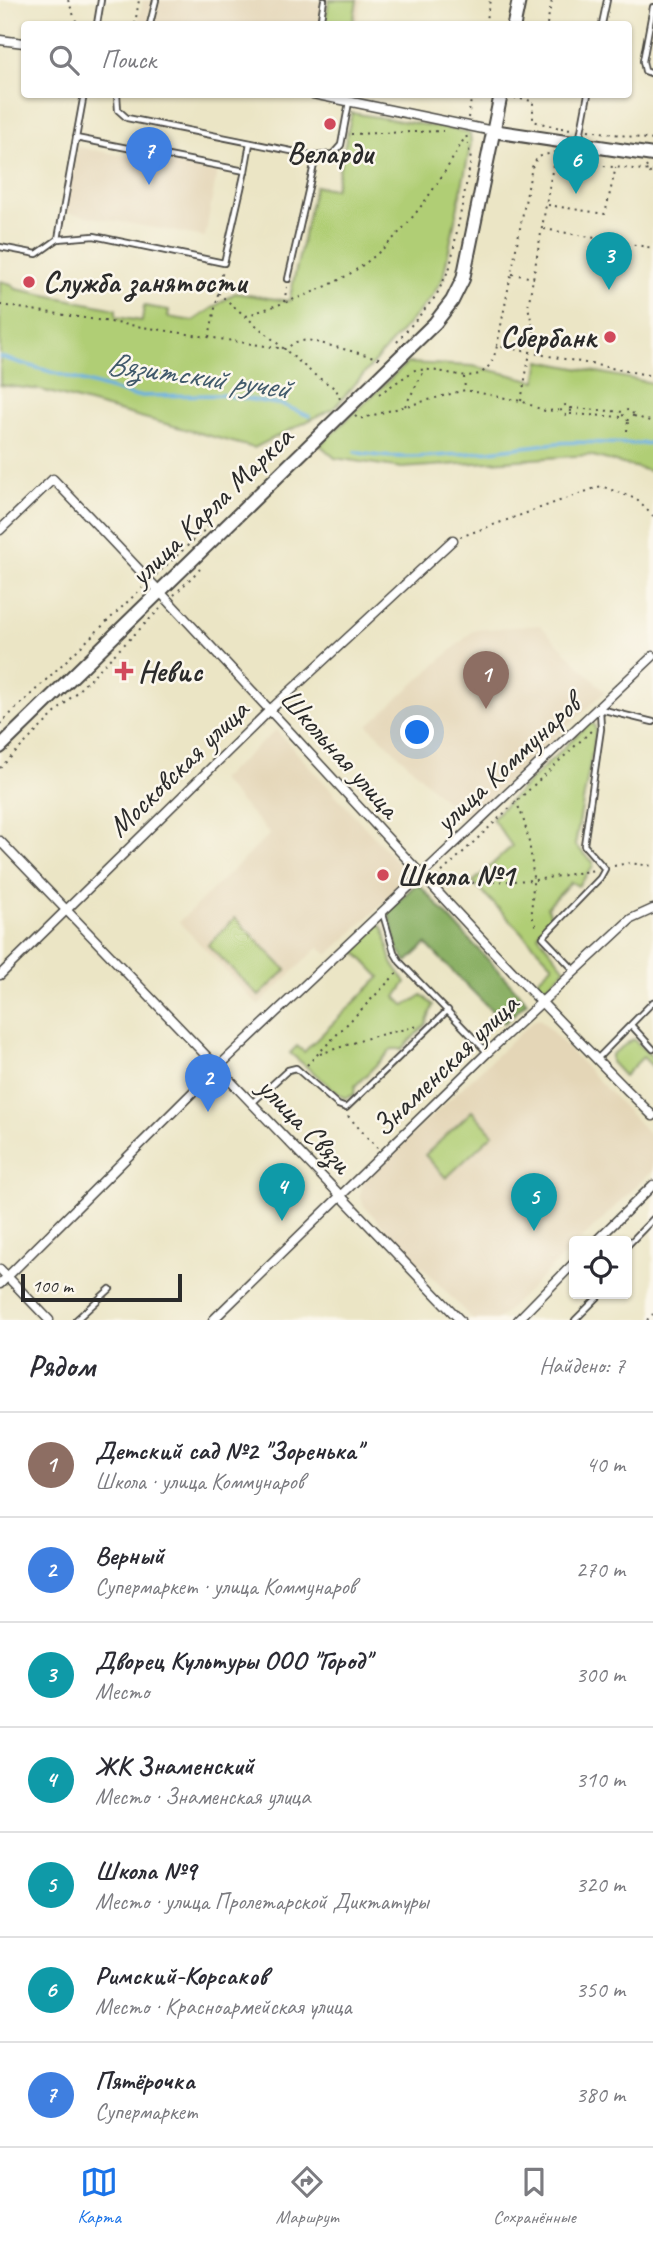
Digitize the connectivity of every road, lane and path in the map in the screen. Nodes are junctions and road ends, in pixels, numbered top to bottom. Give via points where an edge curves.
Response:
1 (68, 0) edge
2 (101, 0) edge
3 (139, 0) edge
4 (156, 0) edge
5 (324, 0) edge
6 (490, 0) edge
7 (519, 0) edge
8 (552, 0) edge
9 (607, 0) edge
10 (653, 7) edge
11 (76, 21) edge
12 (98, 21) edge
13 (136, 21) edge
14 (151, 21) edge
15 (320, 21) edge
16 (486, 21) edge
17 (515, 21) edge
18 (548, 21) edge
19 (603, 21) edge
20 (0, 40) edge
21 (21, 43) edge
22 (653, 74) edge
23 (84, 98) edge
24 (117, 98) edge
25 (331, 98) edge
26 (471, 98) edge
27 (500, 98) edge
28 (515, 98) edge
29 (534, 98) edge
30 (587, 98) edge
31 (349, 102) junction
32 (533, 102) junction
33 (466, 125) junction
34 (561, 128) junction
35 (582, 129) junction
36 (493, 131) junction
37 (343, 135) junction
38 (465, 136) junction
39 (76, 138) junction
40 (653, 140) edge
41 (250, 143) junction
42 (578, 146) junction
43 (556, 147) junction
44 (653, 155) edge
45 (316, 156) junction
46 (554, 161) junction
47 (616, 167) junction
48 (245, 171) junction
49 (653, 171) edge
50 (547, 205) junction
51 (543, 228) junction
52 (58, 239) junction
53 (0, 247) edge
54 (653, 247) edge
55 (224, 262) junction
56 (511, 274) junction
57 (534, 278) junction
58 (288, 279) joint
59 (218, 293) junction
60 (284, 302) junction
61 (0, 305) edge
62 (246, 316) junction
63 (209, 338) junction
64 (497, 346) junction
65 (285, 349) junction
66 (392, 349) dead end
67 (530, 353) junction
68 (375, 368) dead end
69 (425, 369) junction
70 (464, 375) junction
71 (653, 376) edge
72 (465, 390) junction
73 (374, 399) dead end
74 (522, 401) junction
75 (341, 403) dead end
76 (405, 407) junction
77 (571, 408) junction
78 (562, 410) junction
79 (624, 412) junction
80 (570, 414) junction
81 (354, 415) dead end
82 (633, 416) junction
83 (623, 417) junction
84 (628, 420) junction
85 (653, 422) edge
86 (627, 431) dead end
87 (653, 516) edge
88 (0, 530) edge
89 (453, 540) joint
90 (150, 580) junction
91 (162, 591) junction
92 (653, 656) edge
93 (600, 709) junction
94 (270, 710) junction
95 (653, 722) edge
96 (0, 724) edge
97 (601, 725) junction
98 (0, 747) edge
99 (515, 802) junction
100 (0, 841) edge
101 (653, 866) edge
102 (605, 869) junction
103 (420, 875) junction
104 (533, 880) junction
105 (429, 885) junction
106 (66, 909) junction
107 (653, 909) edge
108 (382, 911) junction
109 (543, 937) junction
110 (404, 966) junction
111 (576, 972) junction
112 (0, 975) edge
113 (653, 1002) edge
114 (541, 1004) junction
115 (448, 1010) junction
116 (436, 1021) junction
117 (631, 1025) junction
118 (653, 1049) edge
119 (488, 1052) junction
120 (316, 1056) junction
121 (597, 1060) junction
122 (217, 1068) junction
123 (301, 1071) junction
124 (252, 1102) junction
125 (346, 1108) junction
126 (653, 1116) edge
127 (383, 1154) junction
128 (653, 1185) edge
129 (341, 1195) junction
130 (653, 1219) edge
131 (601, 1236) edge
132 (632, 1241) edge
133 (569, 1268) edge
134 (0, 1269) edge
135 (7, 1277) junction
136 (0, 1284) edge
137 (110, 1289) dead end
138 (596, 1299) edge
139 (653, 1314) edge
140 (49, 1320) edge
141 (76, 1320) edge
142 (214, 1320) edge
143 (460, 1320) edge
144 (518, 1320) edge
145 (575, 1320) edge
146 (647, 1320) edge

1 - 11 path
2 - 12 lane
3 - 13 path
4 - 14 lane
5 - 15 lane
6 - 16 path
7 - 17 main road
8 - 18 path
9 - 19 lane
10 - 22 lane via 643,61 645,71
20 - 21 street
23 - 39 lane
24 - 41 lane via 118,110 127,118
25 - 31 street
26 - 33 path
27 - 36 main road, улица Карла Маркса
28 - 32 path
29 - 32 path
30 - 35 lane
31 - 33 street
31 - 37 lane
32 - 34 path via 533,121
33 - 36 street
33 - 37 path via 450,131
33 - 38 path
34 - 35 path
34 - 43 path
35 - 40 path
35 - 42 lane
36 - 43 main road
36 - 91 main road, улица Карла Маркса via 463,279 452,301 436,323
37 - 45 lane via 333,154
38 - 60 path via 436,189 364,264 337,281
38 - 66 path via 471,160 450,267 436,296
39 - 48 lane
39 - 52 lane
41 - 45 lane
41 - 48 lane
42 - 43 main road
42 - 44 main road
43 - 46 path
43 - 56 path via 538,157 532,167
45 - 58 lane
46 - 47 path
46 - 50 path
47 - 49 path
47 - 50 path via 605,214
48 - 55 lane
50 - 51 path
51 - 54 path
51 - 57 path
52 - 53 lane via 37,254
52 - 55 lane via 94,236
55 - 59 path
56 - 57 path
56 - 64 path
57 - 67 path via 528,307 534,331
58 - 60 path
59 - 62 path
59 - 63 path
60 - 62 path
61 - 63 path
62 - 65 path
63 - 65 path
64 - 67 path
64 - 70 path via 491,368
65 - 68 path via 308,340 383,360
65 - 75 path via 337,389
67 - 71 path
67 - 74 path
69 - 70 path
69 - 73 path via 405,374
69 - 76 path
70 - 72 path
72 - 74 path
72 - 76 path
74 - 78 path via 545,411
76 - 81 path via 359,419
77 - 78 path via 564,405
77 - 79 path
77 - 80 path
78 - 80 path
79 - 82 path via 632,411
79 - 83 path
80 - 83 path
82 - 84 path
82 - 85 path
83 - 84 path
84 - 86 path
87 - 89 path via 636,499 601,486
88 - 90 street, Школьная улица via 53,480
89 - 94 street, Московская улица
90 - 91 street, Школьная улица
90 - 96 path
91 - 94 street, Школьная улица
91 - 98 main road, улица Карла Маркса
92 - 93 street, улица Коммунаров
93 - 95 lane
93 - 97 lane
93 - 103 street, улица Коммунаров
94 - 103 street, Школьная улица
94 - 106 street, Московская улица
97 - 99 path via 589,731
97 - 102 lane via 583,837 587,850
99 - 104 path via 524,823
99 - 105 path
100 - 106 street, улица Связи
101 - 102 path via 628,863
102 - 104 path
102 - 109 lane
103 - 105 street, Школьная улица
103 - 108 street, улица Коммунаров
104 - 105 path
104 - 109 path via 533,921
105 - 114 street, Школьная улица
106 - 112 street, Московская улица
106 - 122 street, улица Связи
107 - 111 street, Знаменская улица via 631,919
108 - 110 lane via 394,952
108 - 122 street, улица Коммунаров
109 - 111 lane
110 - 115 lane
110 - 120 path
111 - 114 street, Знаменская улица
113 - 117 lane
114 - 119 street, Знаменская улица
114 - 121 street, Школьная улица
115 - 116 lane
115 - 119 lane
116 - 120 path
116 - 125 lane
117 - 118 lane
117 - 121 lane
119 - 127 street, Знаменская улица
120 - 123 path
121 - 126 street, Школьная улица
122 - 124 street, улица Связи
122 - 135 street, улица Коммунаров
123 - 124 lane via 288,1070
123 - 125 lane
124 - 129 street, улица Связи
125 - 127 path via 352,1123
127 - 129 street, Знаменская улица
128 - 131 street
129 - 142 street, Знаменская улица
129 - 143 street, улица Связи
130 - 132 lane
133 - 144 street
134 - 135 street
135 - 136 street, улица Коммунаров
135 - 140 street
137 - 141 lane
138 - 145 lane
139 - 146 path

